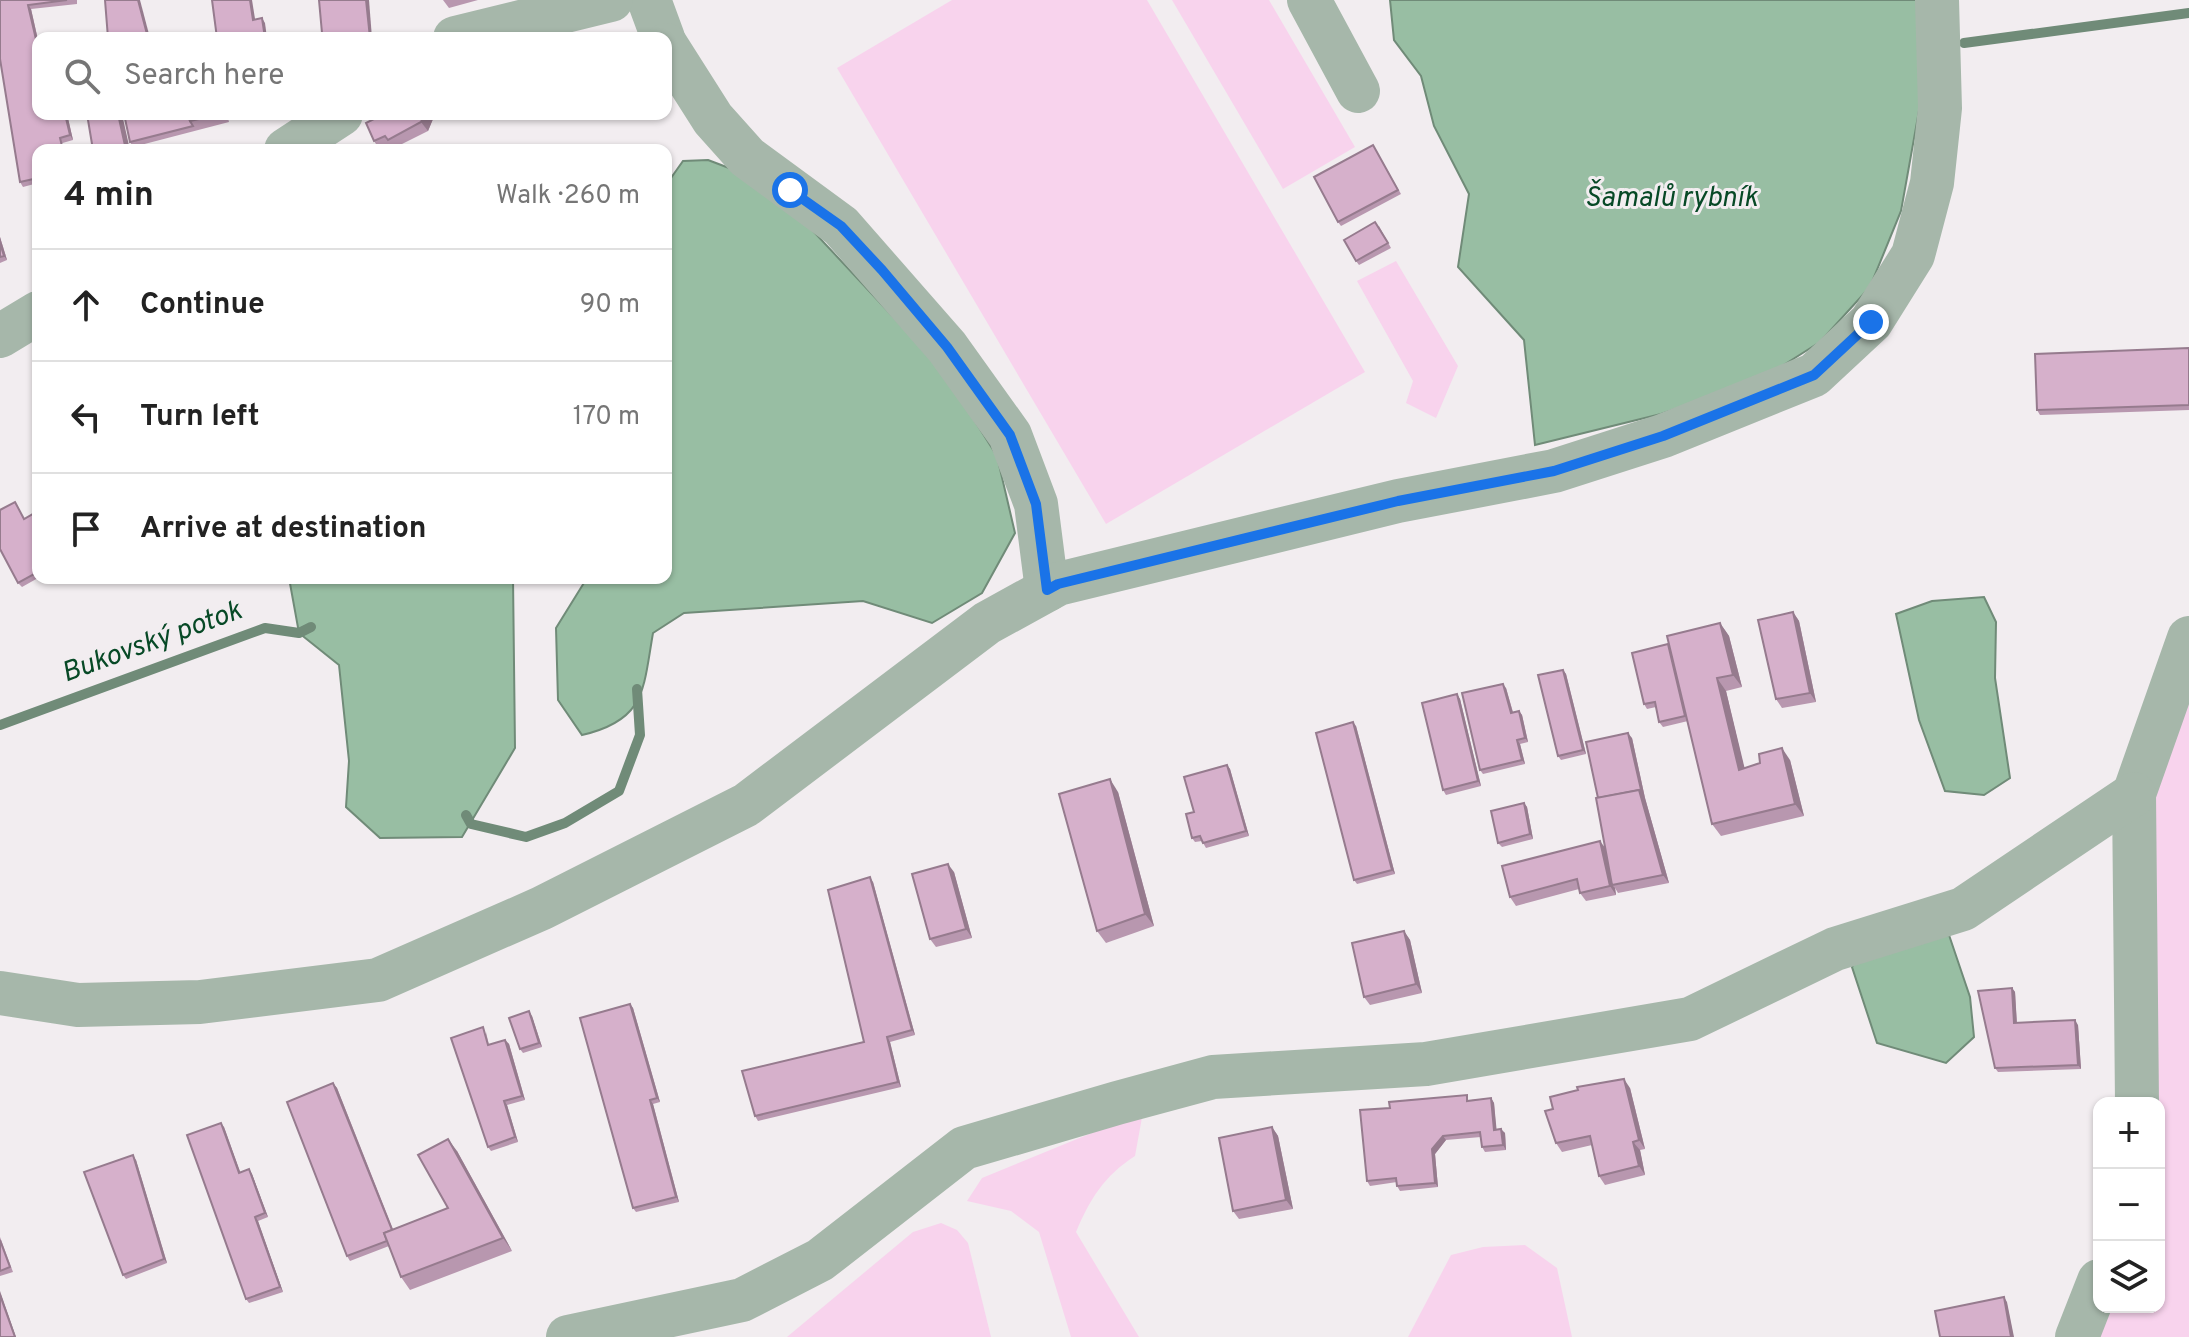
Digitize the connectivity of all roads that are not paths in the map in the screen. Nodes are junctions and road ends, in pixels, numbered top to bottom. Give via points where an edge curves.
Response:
1 (611, 0) edge
2 (649, 0) edge
3 (1309, 0) edge
4 (1937, 0) edge
5 (480, 32) edge
6 (661, 32) edge
7 (672, 54) edge
8 (1358, 91) dead end
9 (332, 120) edge
10 (295, 144) edge
11 (32, 317) edge
12 (0, 336) edge
13 (1047, 590) junction
14 (2189, 638) edge
15 (2134, 794) junction
16 (0, 993) edge
17 (2137, 1097) edge
18 (2093, 1296) edge
19 (568, 1337) edge
20 (2077, 1337) edge

1 - 5 street
2 - 6 street
3 - 8 street
4 - 13 street via 1940,108 1932,183 1913,255 1871,322 1814,375 1663,436 1554,471 1398,501
7 - 13 street via 713,119 747,157 841,226 947,347 1010,435 1036,504
9 - 10 street
11 - 12 street
13 - 16 street via 987,623 746,805 542,908 378,980 200,1002 78,1005
14 - 15 street
15 - 17 street
15 - 19 street via 1963,909 1835,949 1690,1019 1426,1064 1213,1077 1117,1103 964,1148 820,1260 742,1300
18 - 20 street

